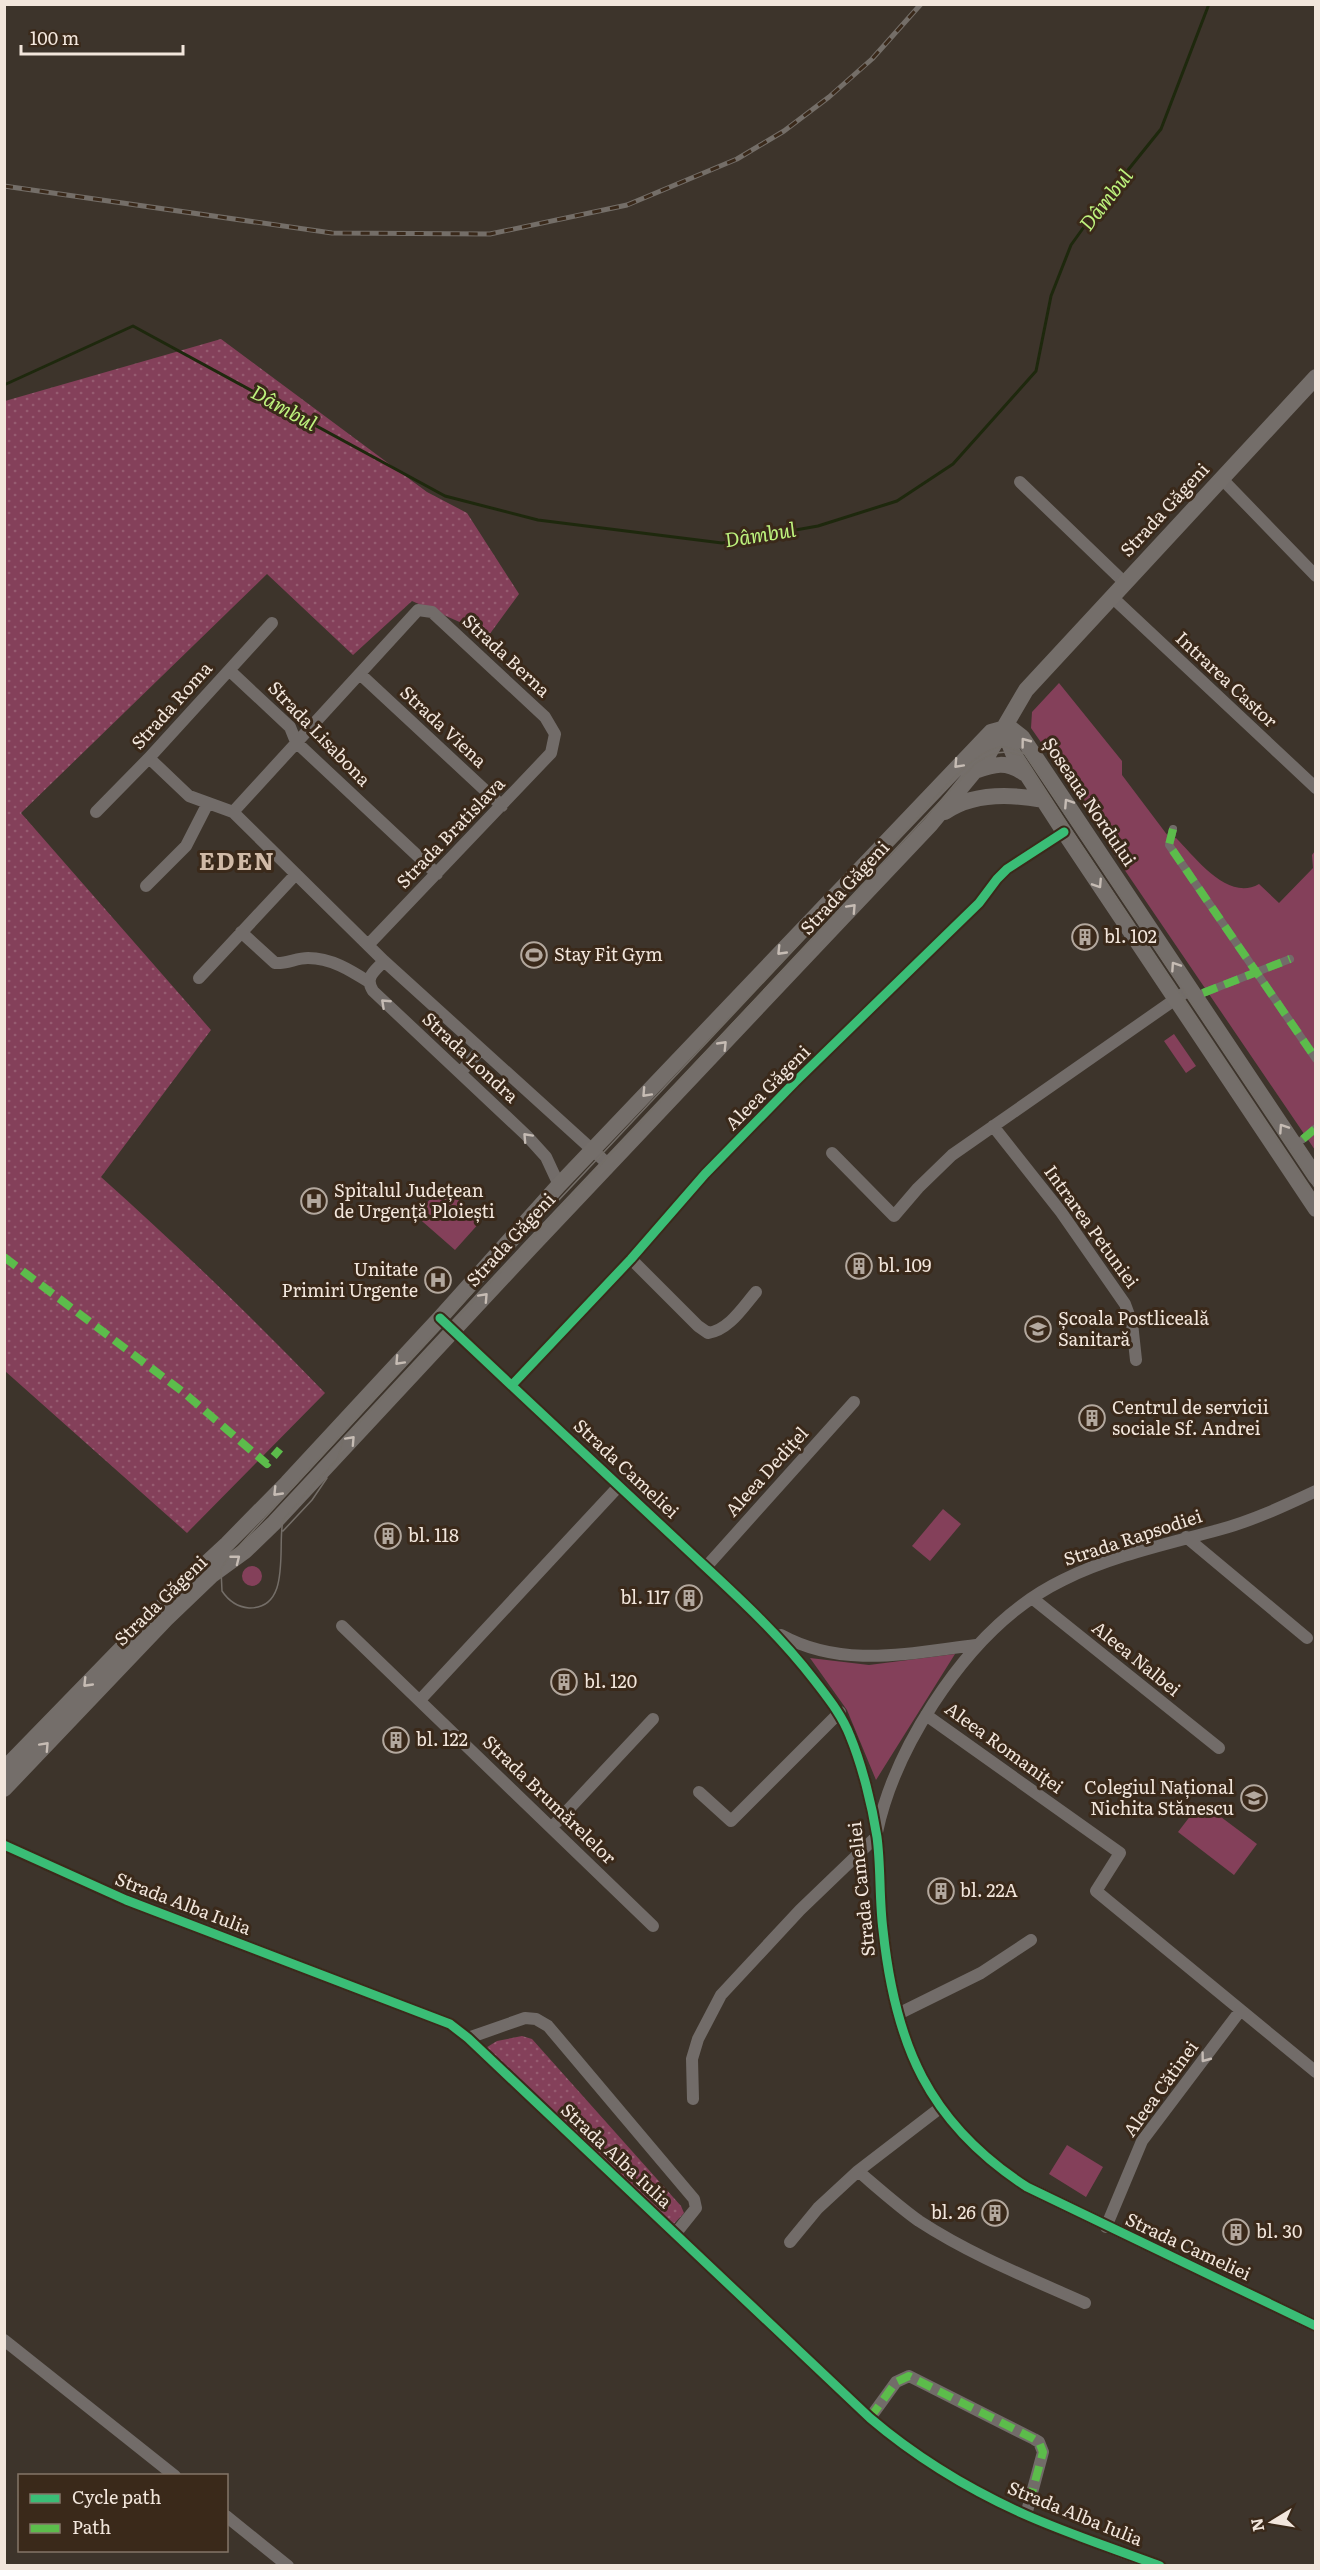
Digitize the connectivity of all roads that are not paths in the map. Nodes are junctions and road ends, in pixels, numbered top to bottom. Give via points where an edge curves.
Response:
1 (1316, 377) edge
2 (1221, 478) junction
3 (1020, 482) dead end
4 (1316, 576) edge
5 (1125, 583) junction
6 (1112, 597) junction
7 (272, 623) dead end
8 (229, 669) junction
9 (360, 674) junction
10 (1003, 728) junction
11 (296, 742) junction
12 (555, 742) joint
13 (149, 758) junction
14 (975, 771) junction
15 (1027, 775) junction
16 (1316, 788) edge
17 (1043, 800) junction
18 (208, 803) junction
19 (502, 806) junction
20 (96, 812) dead end
21 (232, 812) junction
22 (931, 825) junction
23 (1173, 829) dead end
24 (1064, 832) junction
25 (296, 874) junction
26 (437, 874) junction
27 (146, 886) dead end
28 (241, 932) junction
29 (368, 945) junction
30 (1290, 958) dead end
31 (384, 961) junction
32 (1256, 972) junction
33 (199, 978) dead end
34 (369, 982) junction
35 (1197, 991) junction
36 (1175, 1001) junction
37 (481, 1049) junction
38 (1316, 1059) edge
39 (461, 1072) junction
40 (993, 1126) junction
41 (1316, 1128) edge
42 (1303, 1139) dead end
43 (593, 1149) junction
44 (832, 1153) dead end
45 (609, 1165) junction
46 (1316, 1177) edge
47 (559, 1185) junction
48 (1316, 1209) edge
49 (631, 1260) junction
50 (756, 1292) dead end
51 (440, 1318) junction
52 (453, 1331) junction
53 (1136, 1360) dead end
54 (512, 1385) junction
55 (854, 1402) dead end
56 (619, 1486) junction
57 (1316, 1491) edge
58 (1186, 1537) junction
59 (706, 1567) junction
60 (190, 1586) junction
61 (1032, 1598) junction
62 (342, 1626) dead end
63 (775, 1631) junction
64 (1307, 1638) dead end
65 (976, 1645) junction
66 (420, 1700) junction
67 (840, 1712) junction
68 (926, 1715) junction
69 (653, 1719) dead end
70 (1219, 1748) dead end
71 (4, 1769) edge
72 (4, 1789) edge
73 (699, 1792) dead end
74 (552, 1827) junction
75 (876, 1836) junction
76 (4, 1845) edge
77 (653, 1926) dead end
78 (1031, 1940) dead end
79 (1240, 2011) junction
80 (898, 2014) junction
81 (468, 2038) junction
82 (1316, 2072) edge
83 (693, 2099) dead end
84 (940, 2108) junction
85 (858, 2171) junction
86 (1106, 2227) junction
87 (676, 2233) junction
88 (790, 2242) dead end
89 (1085, 2303) dead end
90 (1316, 2326) edge
91 (4, 2340) edge
92 (870, 2418) junction
93 (174, 2474) edge
94 (1026, 2515) junction
95 (228, 2518) edge
96 (288, 2565) edge
97 (1160, 2565) edge

1 - 2 main road, Strada Găgeni
2 - 4 street
2 - 5 main road, Strada Găgeni
3 - 5 street
5 - 6 main road, Strada Găgeni
6 - 10 main road, Strada Găgeni via 1026,690
6 - 16 street, Intrarea Castor
7 - 8 street, Strada Roma
8 - 11 street, Strada Lisabona via 290,727
8 - 13 street, Strada Roma
9 - 11 street
9 - 12 street, Strada Berna via 418,610 432,612 544,717 555,734
9 - 19 street, Strada Viena
10 - 14 main road, Strada Găgeni
10 - 15 main road, Șoseaua Nordului via 1006,742
35 -> 10 main road, Șoseaua Nordului via 1022,737 1013,728
10 -> 43 main road, Strada Găgeni via 985,735
11 - 21 street
11 - 26 street, Strada Lisabona
12 - 19 street, Strada Bratislava via 551,753
13 - 18 street, Strada Londra via 189,796
13 - 20 street, Strada Roma
14 - 15 main road via 1000,764 1012,765
14 - 22 main road, Strada Găgeni
15 - 17 main road, Șoseaua Nordului
17 - 22 main road via 1009,795 976,799 948,810
17 - 24 main road, Șoseaua Nordului
18 - 21 street, Strada Londra
18 - 27 street via 186,846
19 - 26 street, Strada Bratislava
21 - 25 street, Strada Londra
45 -> 22 main road, Strada Găgeni
23 - 32 street via 1168,845
24 -> 36 main road, Șoseaua Nordului
24 - 49 street, Aleea Găgeni via 1007,869 979,903 705,1174
25 - 28 street
25 - 29 street, Strada Londra
26 - 29 street, Strada Bratislava
28 - 33 street
28 - 34 street, Strada Londra via 275,963 308,958 332,962
29 - 31 street, Strada Londra
30 - 32 street
31 - 34 street
31 - 37 street, Strada Londra
32 - 35 street
32 - 38 street
39 -> 34 street, Strada Londra via 373,991
35 - 36 street
46 -> 35 main road, Șoseaua Nordului
36 - 40 street
36 - 48 main road, Șoseaua Nordului via 1175,1014 1206,1059 1218,1063
37 - 39 street
37 - 43 street, Strada Londra
47 -> 39 street, Strada Londra via 546,1157
40 - 44 street via 952,1155 894,1216
40 - 53 street, Intrarea Petuniei via 1061,1212 1125,1304 1132,1323
41 - 42 street
43 - 45 street, Strada Londra
43 - 47 main road, Strada Găgeni
52 -> 45 main road, Strada Găgeni
47 - 51 main road, Strada Găgeni
49 - 50 street via 708,1333 727,1324
49 - 54 street, Aleea Găgeni
51 - 52 street, Strada Cameliei
51 -> 60 main road, Strada Găgeni
52 - 54 street, Strada Cameliei
60 -> 52 main road, Strada Găgeni via 245,1551 274,1523
54 - 56 street, Strada Cameliei
55 - 59 street, Aleea Dedițel
56 - 59 street, Strada Cameliei
56 - 66 street
57 - 58 street, Strada Rapsodiei via 1263,1515
58 - 61 street, Strada Rapsodiei via 1063,1580
58 - 64 street
59 - 63 street, Strada Cameliei
60 -> 71 main road, Strada Găgeni
72 -> 60 main road, Strada Găgeni
61 - 65 street, Strada Rapsodiei
61 - 70 street, Aleea Nalbei
62 - 66 street, Strada Brumărelelor
63 - 65 street via 808,1648 842,1656 877,1657
63 - 67 street, Strada Cameliei
65 - 68 street, Strada Rapsodiei
66 - 74 street, Strada Brumărelelor
67 - 73 street via 731,1821
67 - 75 street, Strada Cameliei via 859,1762
68 - 75 street, Strada Rapsodiei via 884,1800
68 - 79 street, Aleea Romaniței via 1120,1853 1096,1891
69 - 74 street
74 - 77 street, Strada Brumărelelor
75 - 80 street, Strada Cameliei via 884,1940
75 - 83 street via 721,1995 695,2049
76 - 81 street, Strada Alba Iulia via 126,1900 450,2024
78 - 80 street via 981,1973
79 - 82 street
79 -> 86 street, Aleea Cătinei via 1142,2142
80 - 84 street, Strada Cameliei via 909,2054
81 - 87 street, Strada Alba Iulia
81 - 87 street, Strada Alba Iulia via 525,2018 548,2026 694,2199 696,2208
84 - 85 street
84 - 86 street, Strada Cameliei via 977,2150 1003,2172
85 - 88 street via 818,2208
85 - 89 street via 918,2220 960,2245
86 - 90 street, Strada Cameliei
87 - 92 street, Strada Alba Iulia
91 - 93 street
92 - 94 street, Strada Alba Iulia via 946,2474
92 - 94 street via 896,2382 909,2376 1039,2442 1043,2452
94 - 97 street, Strada Alba Iulia
95 - 96 street

